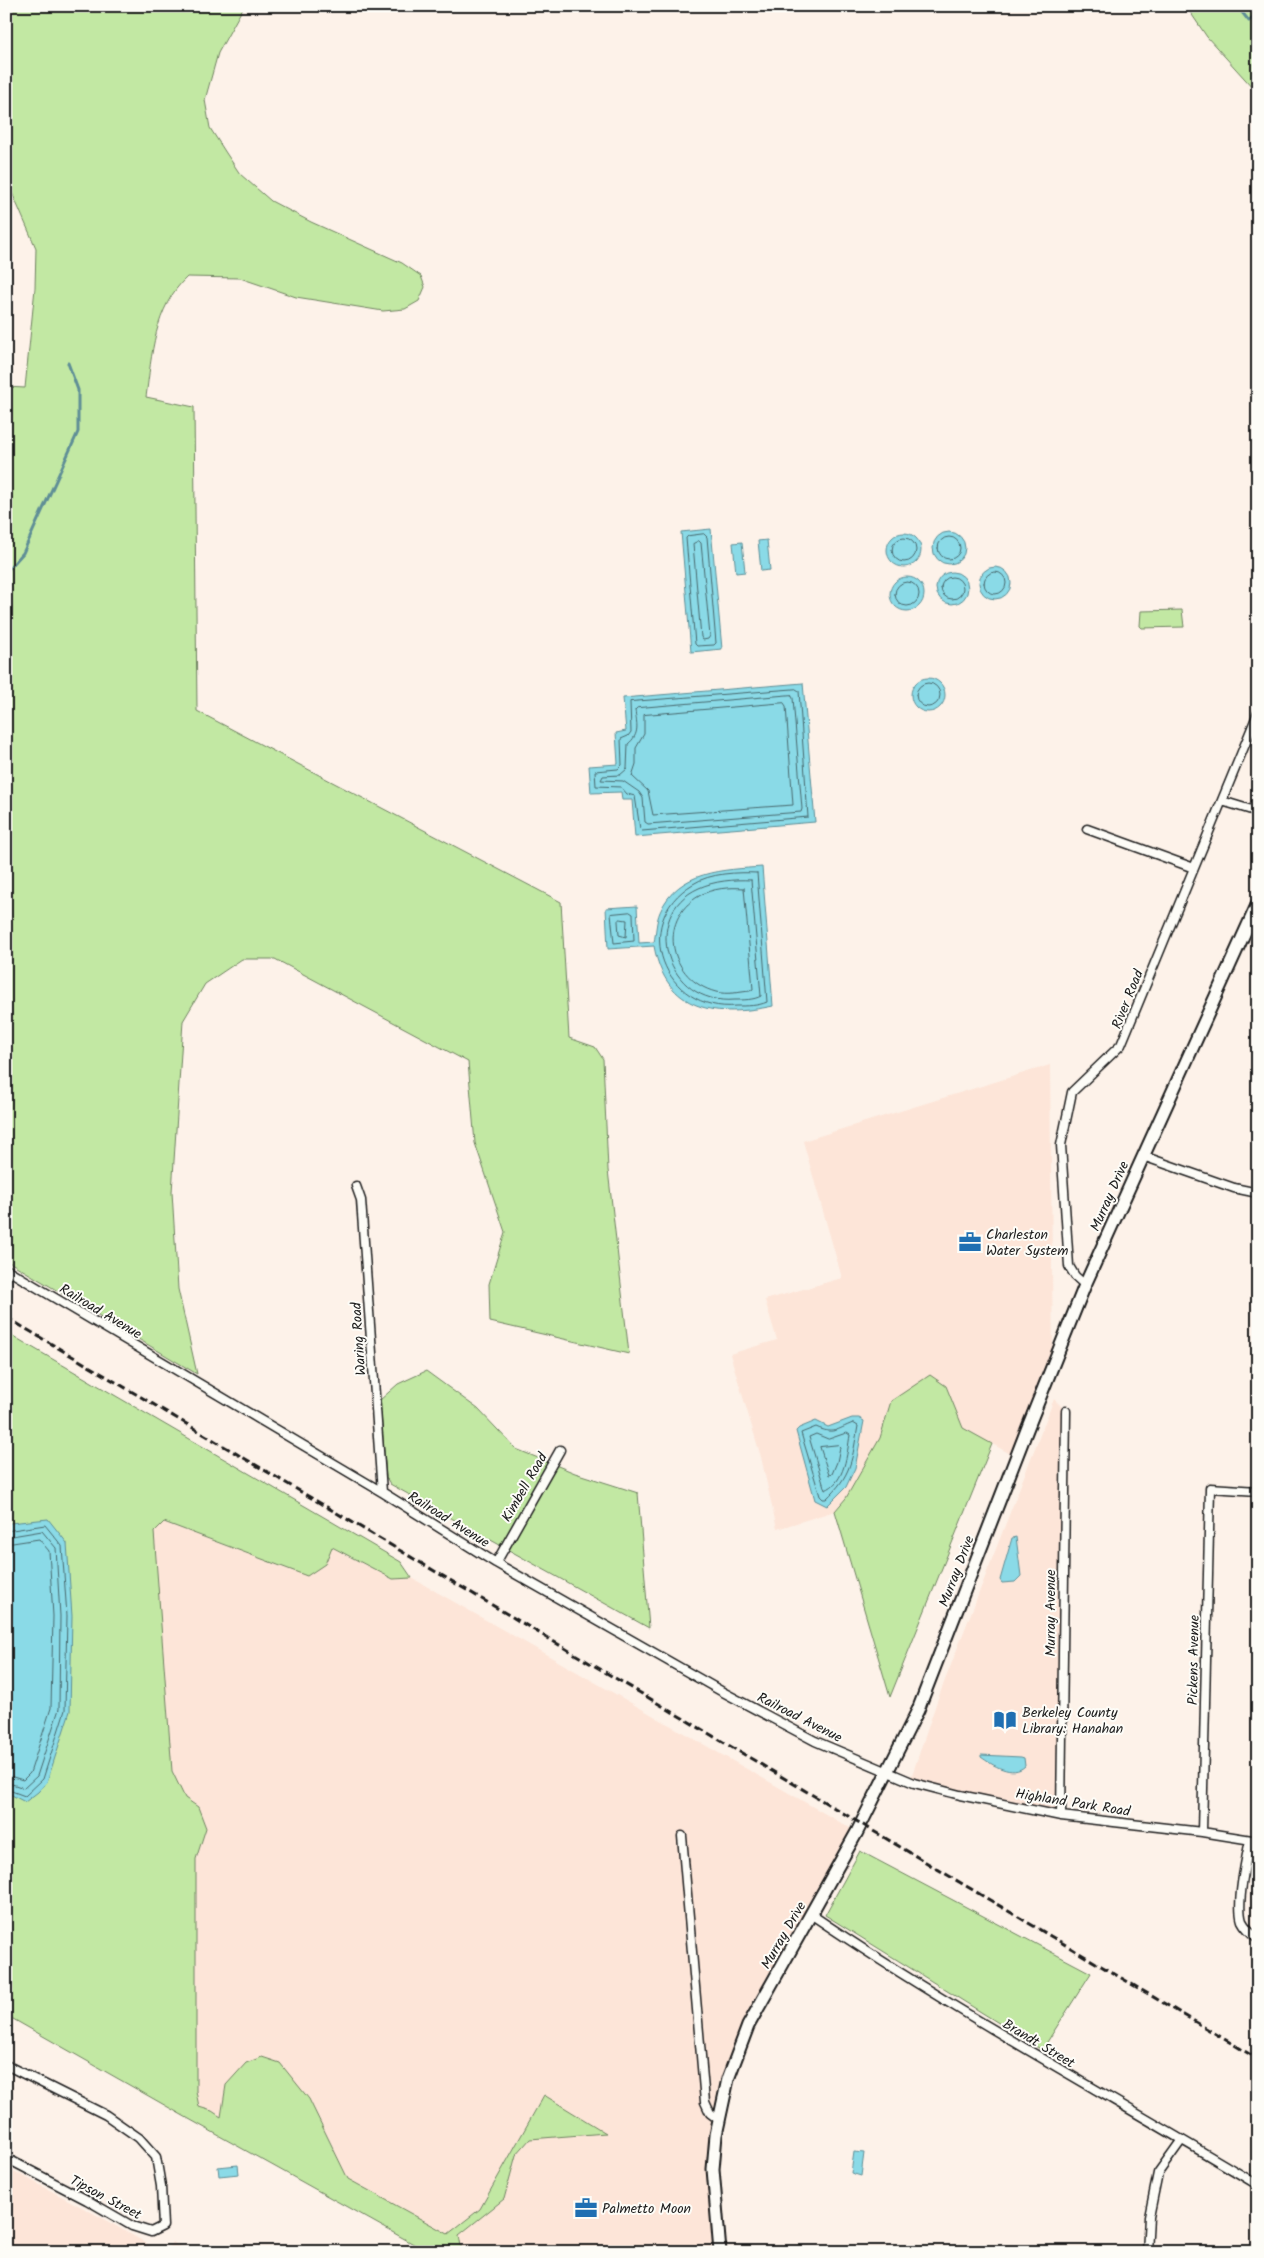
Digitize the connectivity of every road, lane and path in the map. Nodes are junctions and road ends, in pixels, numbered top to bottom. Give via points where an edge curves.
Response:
1 (1258, 713) edge
2 (1222, 801) junction
3 (1258, 812) edge
4 (1087, 829) dead end
5 (1194, 868) junction
6 (1258, 903) edge
7 (1143, 1156) junction
8 (356, 1186) dead end
9 (1258, 1193) edge
10 (6, 1269) edge
11 (1085, 1285) junction
12 (1066, 1411) dead end
13 (560, 1450) dead end
14 (1258, 1491) edge
15 (382, 1492) junction
16 (496, 1563) junction
17 (887, 1772) junction
18 (1061, 1816) junction
19 (1202, 1832) junction
20 (682, 1836) dead end
21 (1254, 1841) edge
22 (812, 1915) junction
23 (1258, 1938) edge
24 (6, 2065) edge
25 (718, 2119) junction
26 (1181, 2141) junction
27 (6, 2158) edge
28 (1258, 2185) edge
29 (720, 2252) edge
30 (1147, 2252) edge

1 - 2 street, River Road
2 - 3 street
2 - 5 street, River Road
4 - 5 street
5 - 11 street, River Road via 1121,1045 1072,1092 1061,1145 1069,1266
6 - 7 street, Murray Drive
7 - 9 street via 1234,1188
7 - 11 street, Murray Drive
8 - 15 street, Waring Road via 361,1200
10 - 15 street, Railroad Avenue
11 - 17 street, Murray Drive via 918,1710
12 - 18 street, Murray Avenue
13 - 16 street, Kimbell Road
14 - 19 street, Pickens Avenue via 1210,1488
15 - 16 street, Railroad Avenue
16 - 17 street, Railroad Avenue via 721,1691 815,1741
17 - 18 street, Highland Park Road via 960,1795
17 - 22 street, Murray Drive
18 - 19 street, Highland Park Road
19 - 21 street, Highland Park Road
20 - 25 street via 705,2102 710,2113
21 - 23 street via 1241,1883 1242,1920
22 - 25 street, Murray Drive via 748,2026 730,2070
22 - 26 street, Brandt Street via 880,1961
24 - 27 street, Tipson Street via 106,2115 138,2138 156,2157 163,2226 151,2232 132,2226
25 - 29 street, Murray Drive via 713,2169
26 - 28 street, Brandt Street
26 - 30 street via 1158,2173 1149,2217

